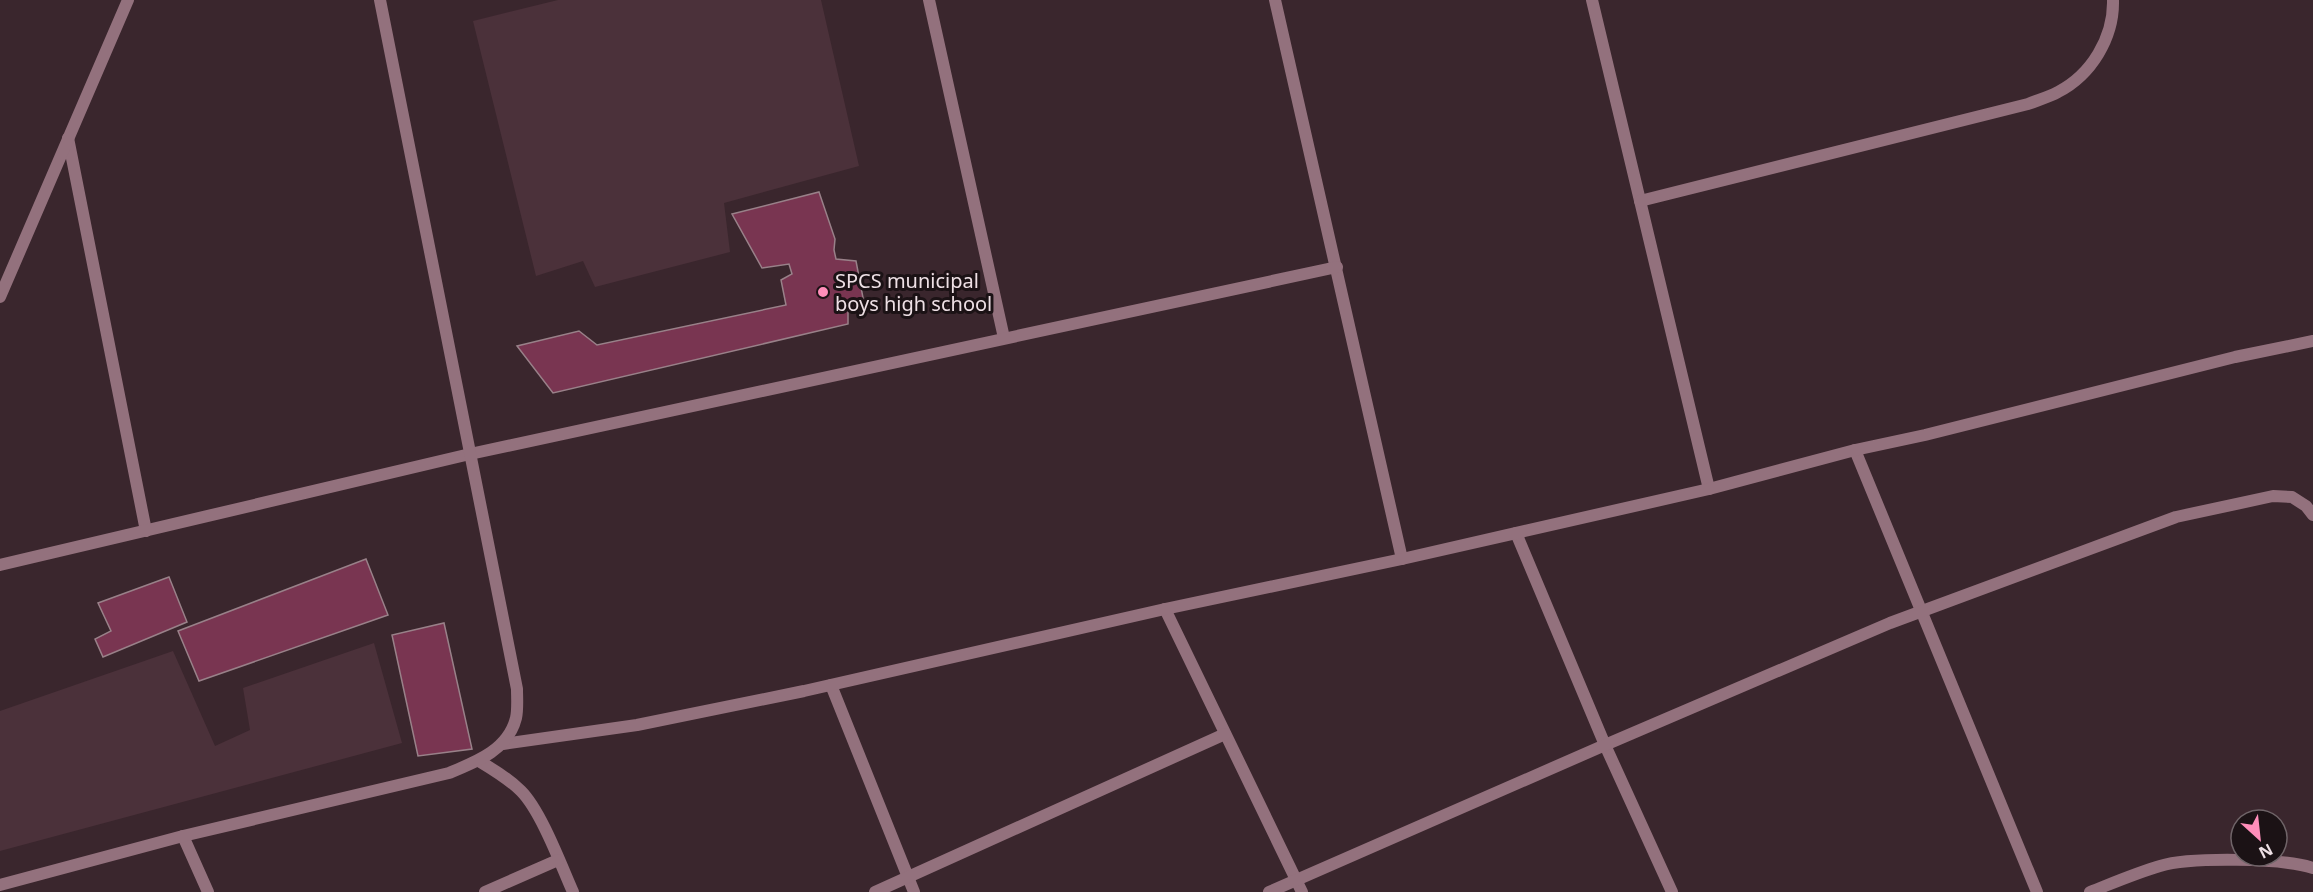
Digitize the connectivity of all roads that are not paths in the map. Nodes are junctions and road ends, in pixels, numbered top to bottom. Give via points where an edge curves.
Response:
1 (128, 0) edge
2 (380, 0) edge
3 (929, 0) edge
4 (1275, 0) edge
5 (1592, 0) edge
6 (2113, 0) edge
7 (68, 138) junction
8 (1640, 201) junction
9 (1336, 267) junction
10 (0, 297) edge
11 (1004, 338) junction
12 (2313, 341) edge
13 (1855, 450) junction
14 (471, 454) junction
15 (1709, 489) junction
16 (2313, 515) edge
17 (146, 531) junction
18 (1516, 533) junction
19 (1402, 559) junction
20 (0, 565) edge
21 (1165, 609) junction
22 (1920, 612) junction
23 (831, 685) junction
24 (1225, 734) junction
25 (503, 744) junction
26 (1605, 745) junction
27 (479, 761) junction
28 (183, 836) junction
29 (558, 860) junction
30 (2313, 868) edge
31 (908, 878) junction
32 (1297, 879) junction
33 (0, 885) edge
34 (208, 892) edge
35 (485, 892) edge
36 (573, 892) edge
37 (875, 892) edge
38 (914, 892) edge
39 (1269, 892) edge
40 (1302, 892) edge
41 (1672, 892) edge
42 (2037, 892) edge
43 (2090, 892) edge

1 - 7 street
2 - 14 street
3 - 11 street
4 - 9 street
5 - 8 street
6 - 8 street via 2108,35 2091,67 2060,91 2028,104
7 - 10 street
7 - 17 street
8 - 15 street
9 - 11 street
9 - 19 street
11 - 14 street
12 - 13 street
13 - 15 street
13 - 22 street
14 - 17 street
14 - 25 street via 517,689 516,718
15 - 18 street
16 - 22 street via 2292,498 2273,496 2207,509
17 - 20 street
18 - 19 street
18 - 26 street
19 - 21 street
21 - 23 street
21 - 24 street
22 - 26 street
22 - 42 street
23 - 25 street via 637,725
23 - 31 street
24 - 31 street
24 - 32 street
25 - 27 street
26 - 32 street
26 - 41 street
27 - 28 street via 449,773
27 - 29 street via 523,793
28 - 33 street
28 - 34 street
29 - 35 street
29 - 36 street
30 - 43 street via 2290,862 2191,861 2161,866
31 - 37 street
31 - 38 street
32 - 39 street
32 - 40 street

